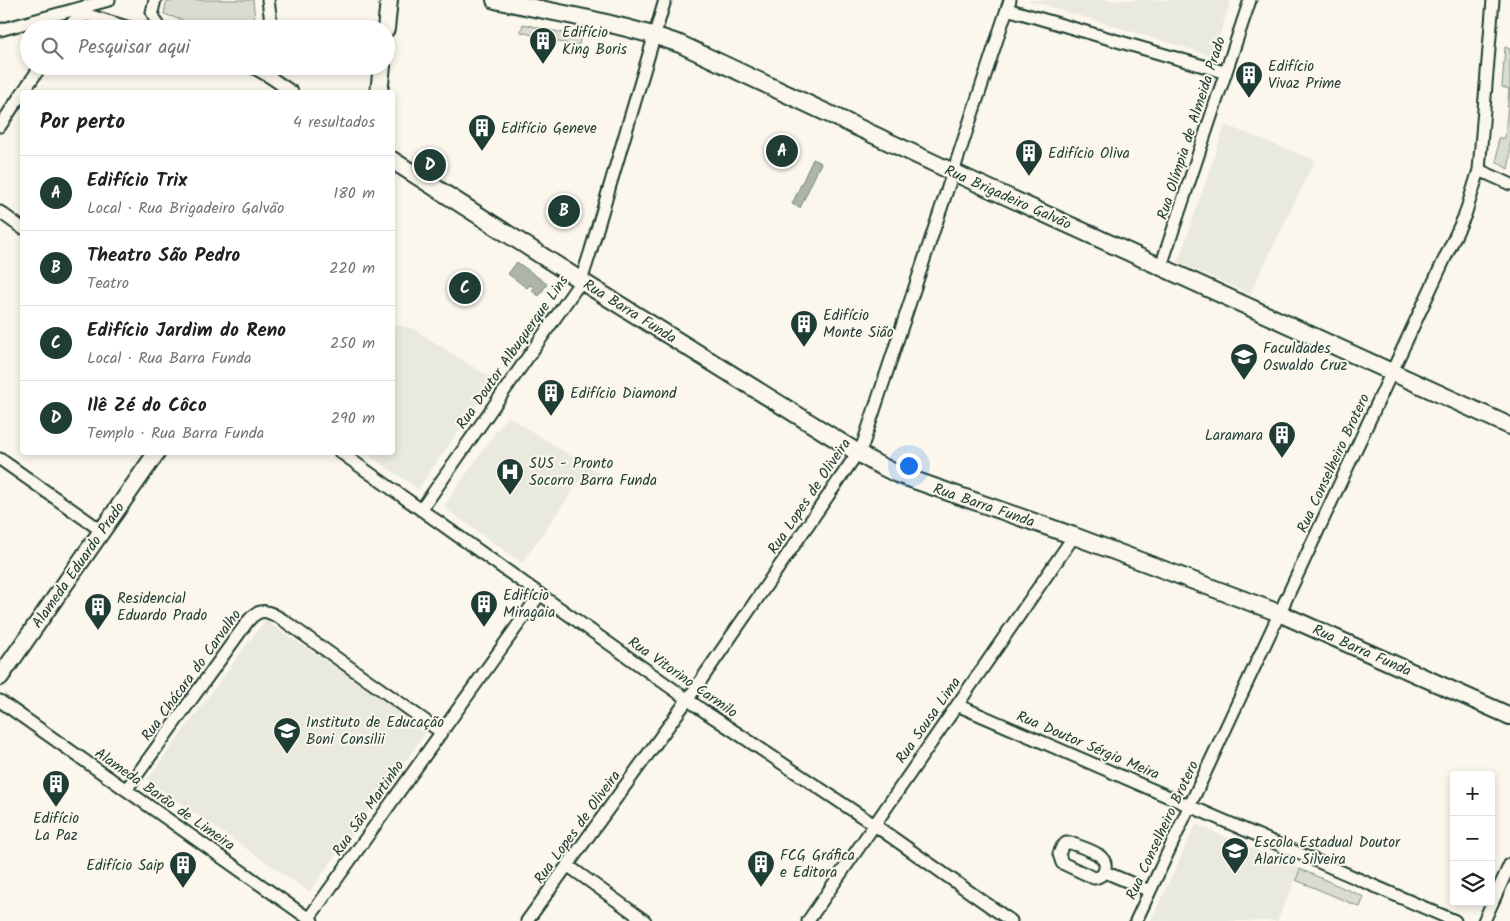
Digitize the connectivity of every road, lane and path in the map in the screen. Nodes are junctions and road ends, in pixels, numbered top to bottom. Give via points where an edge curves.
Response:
1 (109, 0) edge
2 (155, 0) edge
3 (268, 0) edge
4 (389, 0) edge
5 (495, 0) edge
6 (665, 0) edge
7 (1250, 0) edge
8 (1493, 0) edge
9 (1008, 5) edge
10 (55, 16) junction
11 (39, 20) edge
12 (66, 20) edge
13 (74, 20) edge
14 (102, 20) edge
15 (155, 20) edge
16 (271, 20) edge
17 (387, 20) edge
18 (20, 25) edge
19 (0, 30) edge
20 (655, 35) junction
21 (1224, 72) junction
22 (35, 75) edge
23 (273, 75) edge
24 (381, 75) edge
25 (25, 90) edge
26 (290, 90) edge
27 (378, 90) edge
28 (20, 97) edge
29 (0, 126) edge
30 (395, 162) edge
31 (1480, 170) junction
32 (953, 172) junction
33 (1510, 184) edge
34 (0, 212) edge
35 (20, 227) edge
36 (1161, 266) junction
37 (581, 280) junction
38 (1391, 373) junction
39 (1510, 426) edge
40 (858, 453) junction
41 (154, 455) edge
42 (344, 455) edge
43 (0, 459) edge
44 (421, 510) junction
45 (102, 531) junction
46 (1074, 536) junction
47 (540, 594) junction
48 (1280, 613) junction
49 (0, 676) edge
50 (688, 699) junction
51 (0, 701) edge
52 (957, 705) junction
53 (1510, 716) edge
54 (441, 732) junction
55 (126, 790) junction
56 (1191, 805) junction
57 (873, 824) junction
58 (1510, 864) edge
59 (567, 866) junction
60 (1104, 872) dead end
61 (1150, 891) junction
62 (310, 920) edge
63 (527, 921) edge
64 (644, 921) edge
65 (808, 921) edge
66 (1011, 921) edge
67 (1136, 921) edge
68 (1455, 921) edge
69 (1484, 921) edge

1 - 10 street
2 - 15 street via 152,12
3 - 16 street
4 - 17 street
5 - 20 street, Rua Brigadeiro Galvão
6 - 20 street, Rua Doutor Albuquerque Lins
7 - 21 street, Rua Olímpia de Almeida Prado
8 - 31 street, Rua Conselheiro Brotero
9 - 21 street
9 - 32 street, Rua Lopes de Oliveira
10 - 11 street
10 - 12 street
13 - 14 street via 81,16
18 - 19 street
20 - 32 street, Rua Brigadeiro Galvão
20 - 37 street, Rua Doutor Albuquerque Lins
21 - 36 street, Rua Olímpia de Almeida Prado
22 - 25 street
23 - 26 street
24 - 27 street
28 - 29 street
30 - 37 street, Rua Barra Funda
31 - 33 street
31 - 38 street, Rua Conselheiro Brotero via 1465,215
32 - 36 street, Rua Brigadeiro Galvão
32 - 40 street, Rua Lopes de Oliveira
34 - 35 street
36 - 38 street, Rua Brigadeiro Galvão
37 - 40 street, Rua Barra Funda
37 - 44 street, Rua Doutor Albuquerque Lins
38 - 39 street, Rua Brigadeiro Galvão
38 - 48 street, Rua Conselheiro Brotero
40 - 46 street, Rua Barra Funda via 897,474
40 - 50 street, Rua Lopes de Oliveira
41 - 45 street, Alameda Eduardo Prado
42 - 44 street, Rua Vitorino Carmilo
43 - 45 street
44 - 47 street, Rua Vitorino Carmilo
45 - 49 street, Alameda Eduardo Prado
46 - 48 street, Rua Barra Funda
46 - 52 street, Rua Sousa Lima
47 - 50 street, Rua Vitorino Carmilo
47 - 54 street, Rua São Martinho
48 - 53 street, Rua Barra Funda
48 - 56 street, Rua Conselheiro Brotero
50 - 57 street, Rua Vitorino Carmilo
50 - 59 street, Rua Lopes de Oliveira
51 - 55 street, Alameda Barão de Limeira
52 - 56 street, Rua Doutor Sérgio Meira
52 - 57 street, Rua Sousa Lima
54 - 55 street, Rua Chácara do Carvalho via 283,620 265,611 258,612 248,621
54 - 62 street, Rua São Martinho
55 - 62 street, Alameda Barão de Limeira
56 - 61 street, Rua Conselheiro Brotero
56 - 68 street, Rua Doutor Sérgio Meira
57 - 65 street, Rua Sousa Lima
57 - 66 street, Rua Vitorino Carmilo
58 - 69 street
59 - 63 street, Rua Lopes de Oliveira
59 - 64 street
60 - 61 street
61 - 67 street, Rua Conselheiro Brotero

